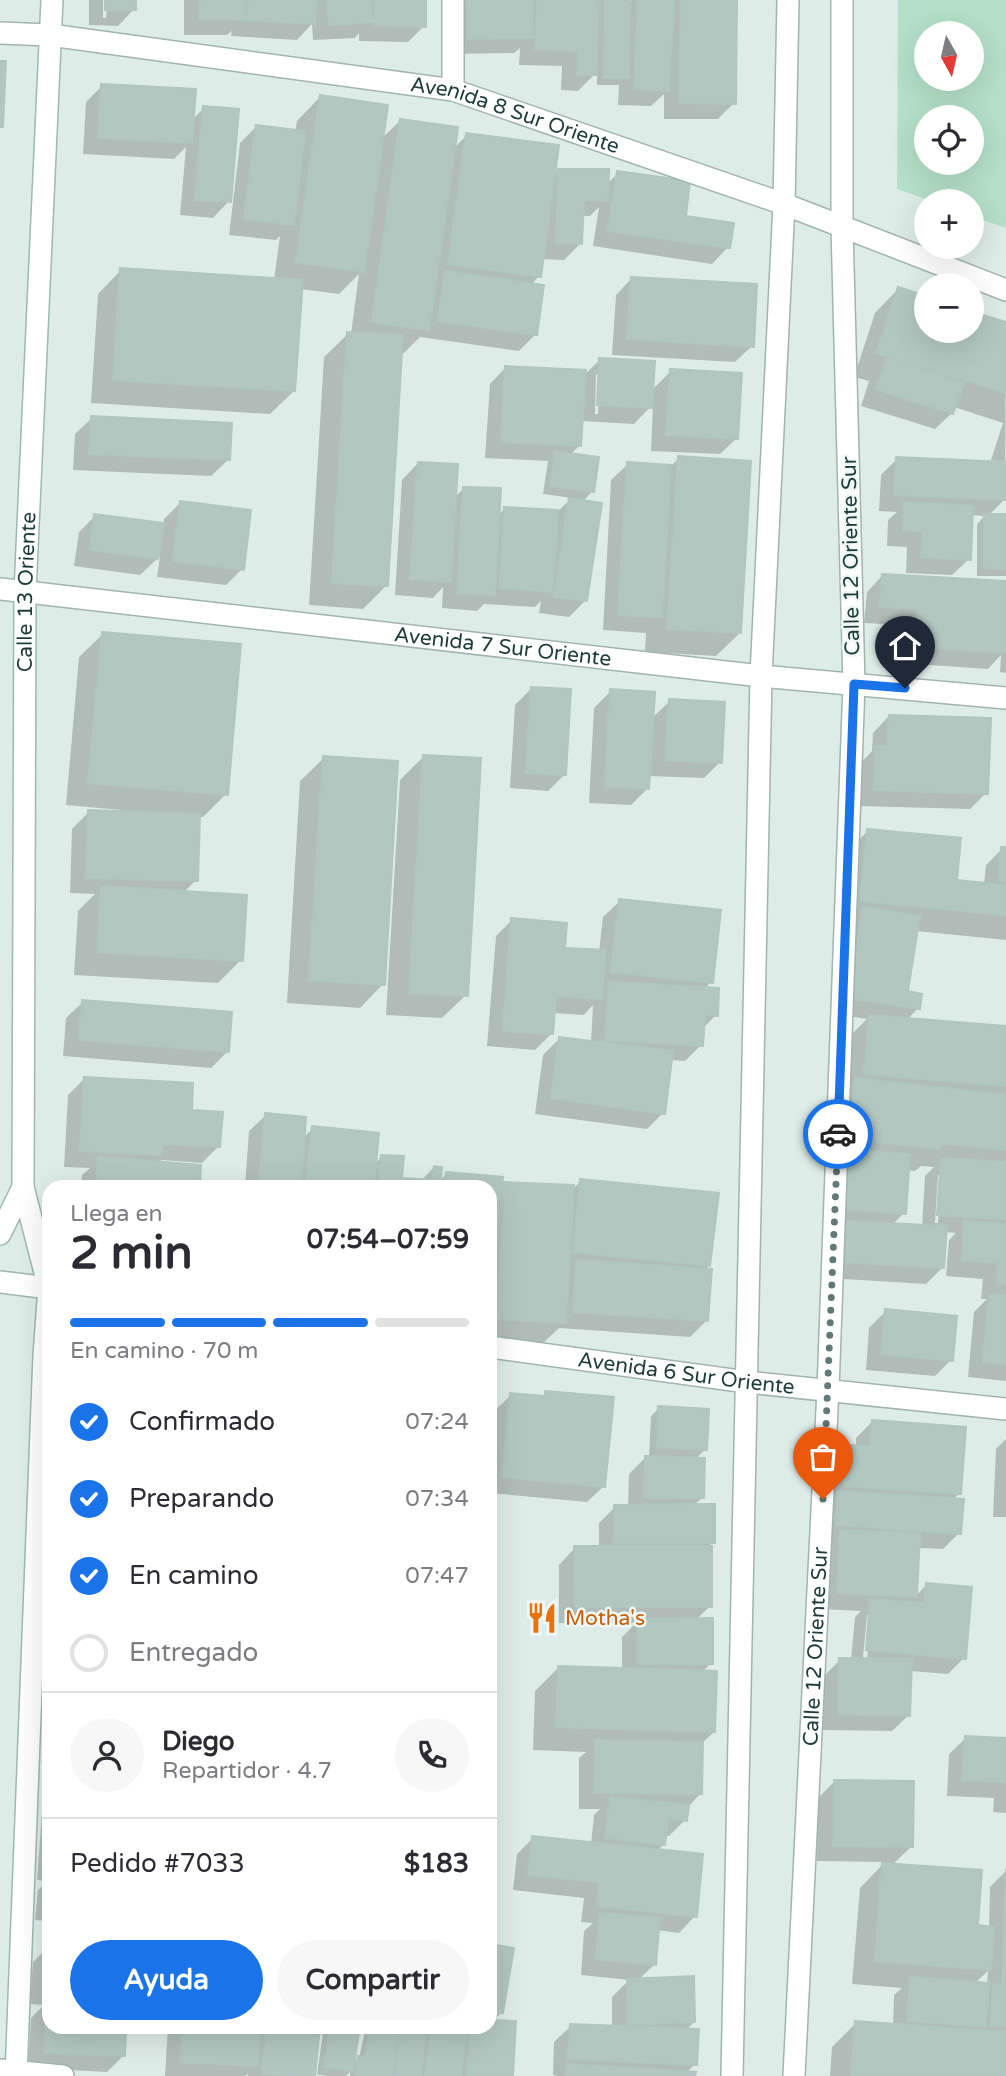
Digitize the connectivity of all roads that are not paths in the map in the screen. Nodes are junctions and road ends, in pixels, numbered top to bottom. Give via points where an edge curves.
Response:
1 (52, 0) edge
2 (453, 0) edge
3 (788, 0) edge
4 (842, 0) edge
5 (0, 33) edge
6 (50, 35) junction
7 (453, 90) junction
8 (784, 204) junction
9 (842, 227) junction
10 (1006, 290) edge
11 (0, 589) edge
12 (25, 592) junction
13 (761, 676) junction
14 (854, 684) junction
15 (1006, 698) edge
16 (23, 1187) junction
17 (0, 1234) edge
18 (42, 1261) edge
19 (0, 1282) edge
20 (42, 1287) edge
21 (497, 1348) edge
22 (747, 1382) junction
23 (828, 1389) junction
24 (1006, 1409) edge
25 (42, 1429) edge
26 (10, 2072) edge
27 (63, 2076) edge
28 (732, 2076) edge
29 (794, 2076) edge

1 - 6 street, Calle 13 Oriente
2 - 7 street
3 - 8 street
4 - 9 street, Calle 12 Oriente Sur
5 - 6 street, Avenida 8 Sur Oriente
6 - 7 street, Avenida 8 Sur Oriente
6 - 12 street, Calle 13 Oriente
7 - 8 street, Avenida 8 Sur Oriente
8 - 9 street, Avenida 8 Sur Oriente
8 - 13 street
9 - 10 street, Avenida 8 Sur Oriente
9 - 14 street, Calle 12 Oriente Sur
11 - 12 street, Avenida 7 Sur Oriente
12 - 13 street, Avenida 7 Sur Oriente
12 - 16 street, Calle 13 Oriente
13 - 14 street, Avenida 7 Sur Oriente
13 - 22 street
14 - 15 street, Avenida 7 Sur Oriente
14 - 23 street, Calle 12 Oriente Sur
16 - 17 street, Calle 13 Oriente
16 - 18 street, Calle 13 Oriente
19 - 20 street
21 - 22 street, Avenida 6 Sur Oriente
22 - 23 street, Avenida 6 Sur Oriente
22 - 28 street
23 - 24 street, Avenida 6 Sur Oriente
23 - 29 street, Calle 12 Oriente Sur
25 - 26 street, Calle 13 Oriente
26 - 27 street

